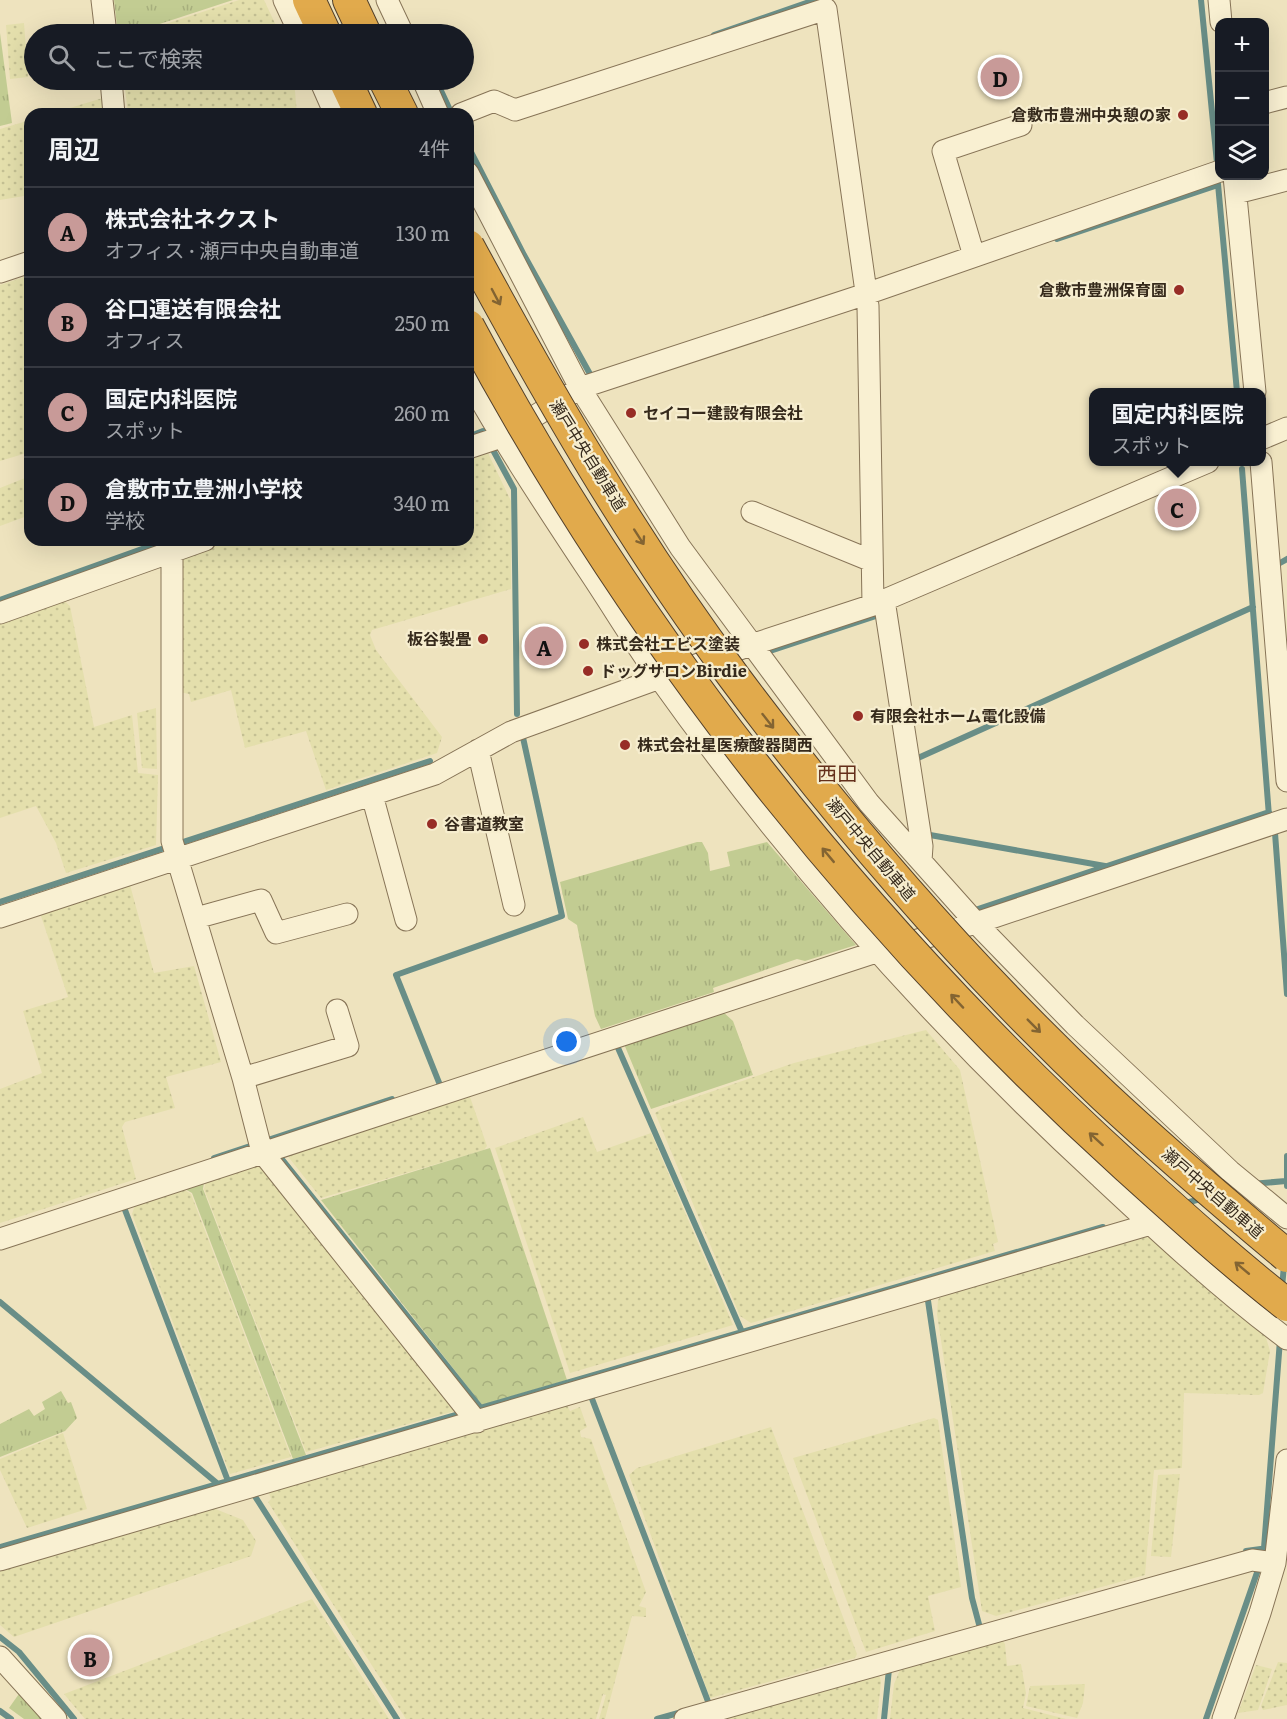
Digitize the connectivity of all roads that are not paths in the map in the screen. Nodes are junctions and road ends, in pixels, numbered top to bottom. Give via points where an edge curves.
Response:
1 (102, 0) edge
2 (284, 0) edge
3 (309, 0) edge
4 (349, 0) edge
5 (387, 0) edge
6 (1219, 0) edge
7 (1221, 18) edge
8 (105, 24) edge
9 (295, 24) edge
10 (320, 24) edge
11 (360, 24) edge
12 (398, 24) edge
13 (112, 90) edge
14 (324, 90) edge
15 (350, 90) edge
16 (390, 90) edge
17 (427, 90) edge
18 (1287, 97) edge
19 (1269, 102) edge
20 (113, 108) edge
21 (332, 108) edge
22 (358, 108) edge
23 (399, 108) edge
24 (435, 108) edge
25 (474, 109) edge
26 (1021, 125) dead end
27 (1215, 173) edge
28 (1287, 180) edge
29 (1235, 184) edge
30 (474, 185) edge
31 (974, 256) junction
32 (474, 257) edge
33 (24, 264) edge
34 (0, 272) edge
35 (870, 296) junction
36 (474, 336) edge
37 (580, 388) junction
38 (1255, 388) edge
39 (474, 389) edge
40 (1287, 428) edge
41 (501, 437) junction
42 (1266, 437) edge
43 (474, 446) edge
44 (1199, 466) edge
45 (1262, 466) edge
46 (752, 512) dead end
47 (170, 546) edge
48 (173, 546) edge
49 (1278, 557) edge
50 (872, 561) junction
51 (879, 603) junction
52 (0, 613) edge
53 (751, 645) junction
54 (660, 679) junction
55 (478, 750) junction
56 (1287, 781) edge
57 (372, 795) junction
58 (1287, 819) edge
59 (175, 850) junction
60 (921, 861) junction
61 (514, 905) dead end
62 (347, 914) dead end
63 (0, 917) edge
64 (196, 918) junction
65 (406, 920) dead end
66 (976, 923) junction
67 (876, 952) junction
68 (337, 1010) dead end
69 (243, 1078) junction
70 (265, 1146) junction
71 (1283, 1215) edge
72 (1144, 1218) junction
73 (0, 1239) edge
74 (1287, 1256) edge
75 (1283, 1328) edge
76 (477, 1422) junction
77 (1287, 1460) edge
78 (0, 1560) edge
79 (1265, 1562) junction
80 (0, 1657) edge
81 (56, 1719) edge
82 (684, 1719) edge
83 (1223, 1719) edge

1 - 8 street
2 - 9 street
3 - 10 highway
4 - 11 highway
5 - 12 street
6 - 7 street
13 - 20 street
14 - 21 street
15 - 22 highway
16 - 23 highway
17 - 24 street
18 - 19 street
25 - 35 street via 495,101 515,110 826,9
26 - 31 street via 943,151
27 - 31 street
28 - 29 street
29 - 38 street
30 - 37 street
31 - 35 street
32 -> 74 highway, 瀬戸中央自動車道, bridge via 519,341 657,566 732,674 822,791 915,902 1102,1094
33 - 34 street
35 - 37 street
35 - 50 street
75 -> 36 highway, bridge via 1178,1214 980,1026 800,822 701,697 554,474
37 - 41 street
37 - 53 street via 680,547
39 - 41 street
40 - 42 street
41 - 43 street
41 - 54 street
44 - 51 street
45 - 49 street
46 - 50 street
47 - 52 street
48 - 59 street
49 - 56 street
50 - 51 street
51 - 53 street
51 - 60 street via 922,846
53 - 54 street
53 - 60 street via 869,803
54 - 55 street via 511,732
54 - 67 street via 804,866
55 - 57 street via 435,774
55 - 61 street
57 - 59 street
57 - 65 street
58 - 66 street
59 - 63 street
59 - 64 street
60 - 66 street
62 - 64 street via 276,933 261,900
64 - 69 street
66 - 67 street
66 - 71 street via 1075,1026
67 - 70 street via 614,1039
67 - 72 street via 1040,1122
68 - 69 street via 348,1046
69 - 70 street
70 - 73 street
70 - 76 street
72 - 75 street
72 - 76 street via 927,1290
76 - 78 street
77 - 79 street
79 - 82 street
79 - 83 street via 1260,1613
80 - 81 street

